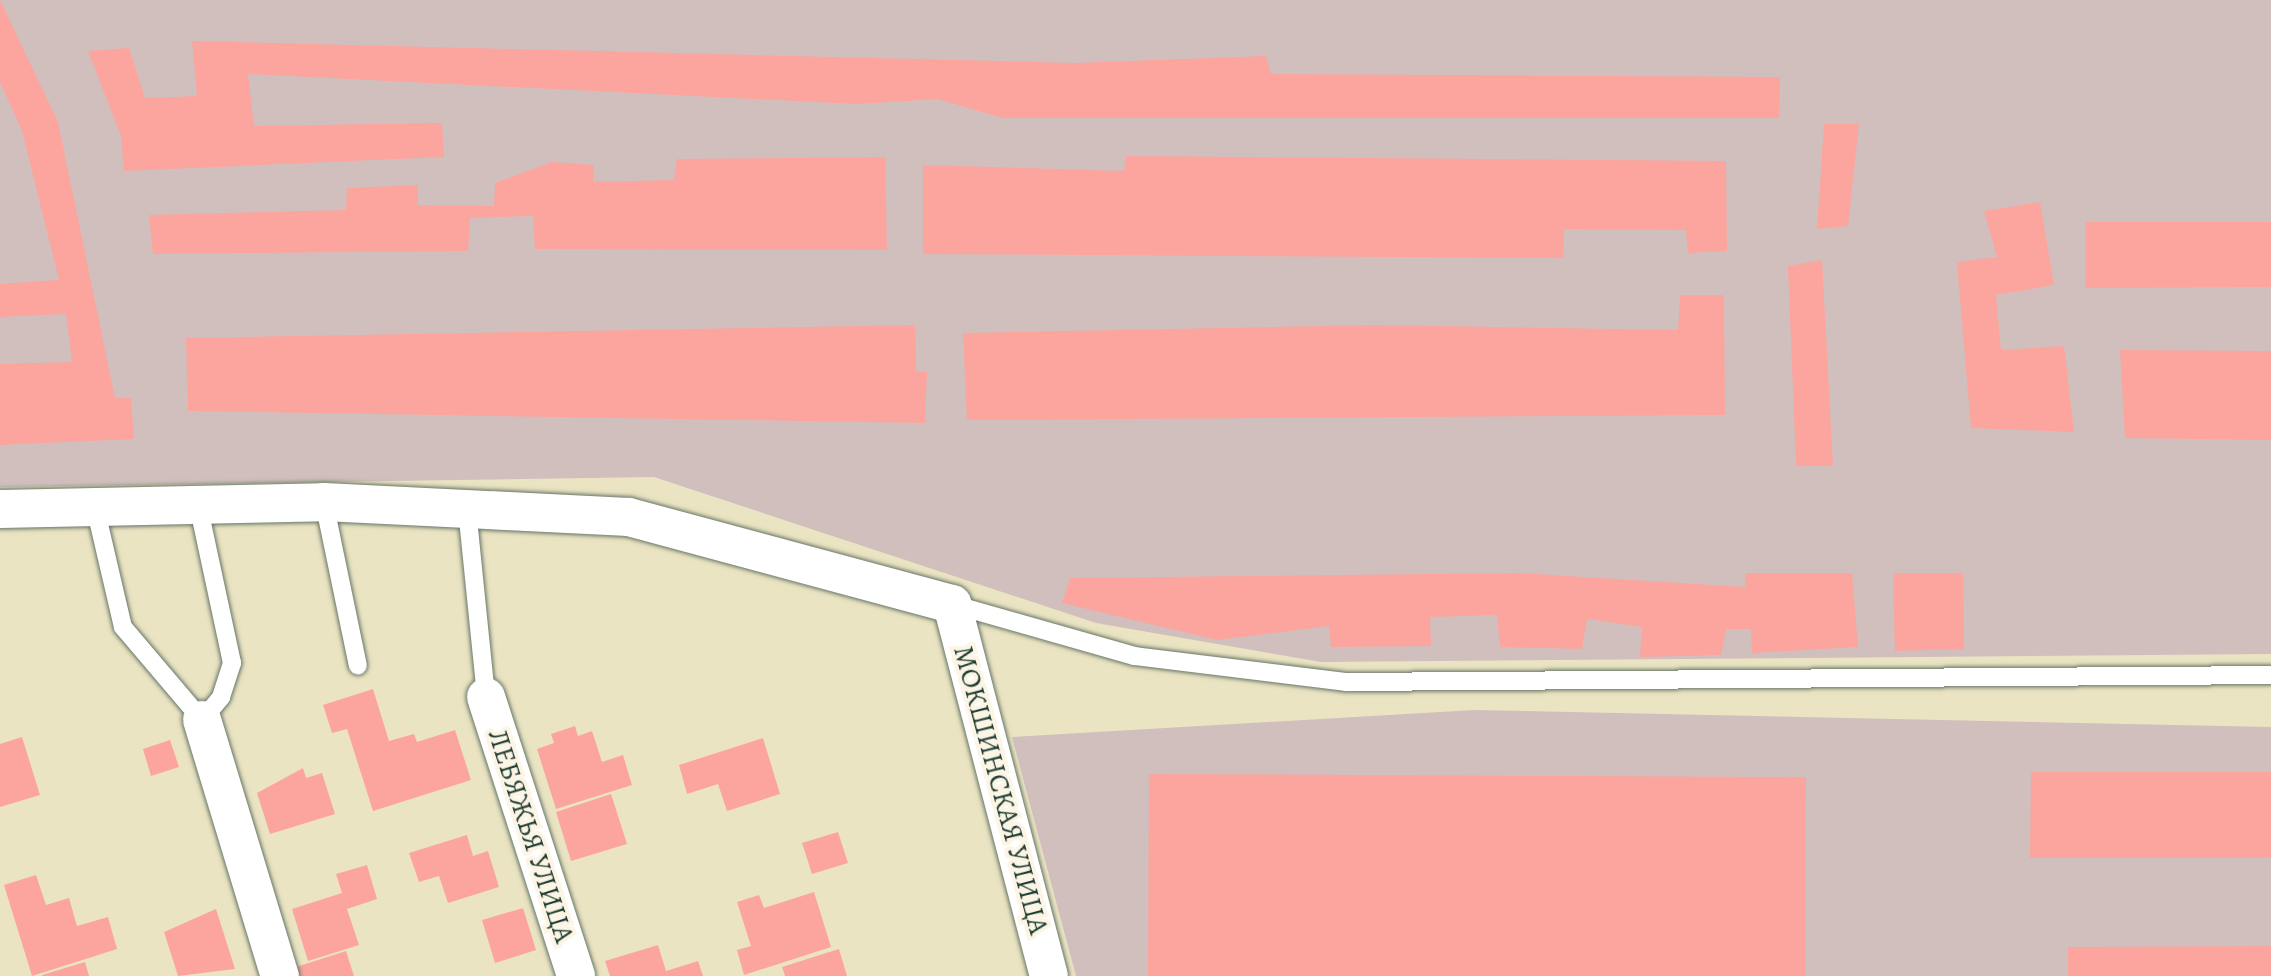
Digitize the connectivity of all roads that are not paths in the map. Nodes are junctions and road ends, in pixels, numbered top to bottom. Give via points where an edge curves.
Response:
1 (324, 502) junction
2 (198, 505) junction
3 (95, 507) junction
4 (0, 509) edge
5 (467, 509) junction
6 (952, 604) junction
7 (358, 666) dead end
8 (2271, 675) edge
9 (486, 697) joint
10 (202, 720) junction
11 (280, 976) edge
12 (576, 976) edge
13 (1049, 976) edge

1 - 2 street
1 - 5 street
1 - 7 lane
2 - 3 street
2 - 10 lane via 232,663 221,697
3 - 4 street
3 - 10 lane via 123,627
5 - 6 street via 629,517
5 - 9 lane
6 - 8 lane via 1134,656 1346,682
6 - 13 street, МОКШИНСКАЯ УЛИЦА
9 - 12 street, ЛЕБЯЖЬЯ УЛИЦА
10 - 11 street

